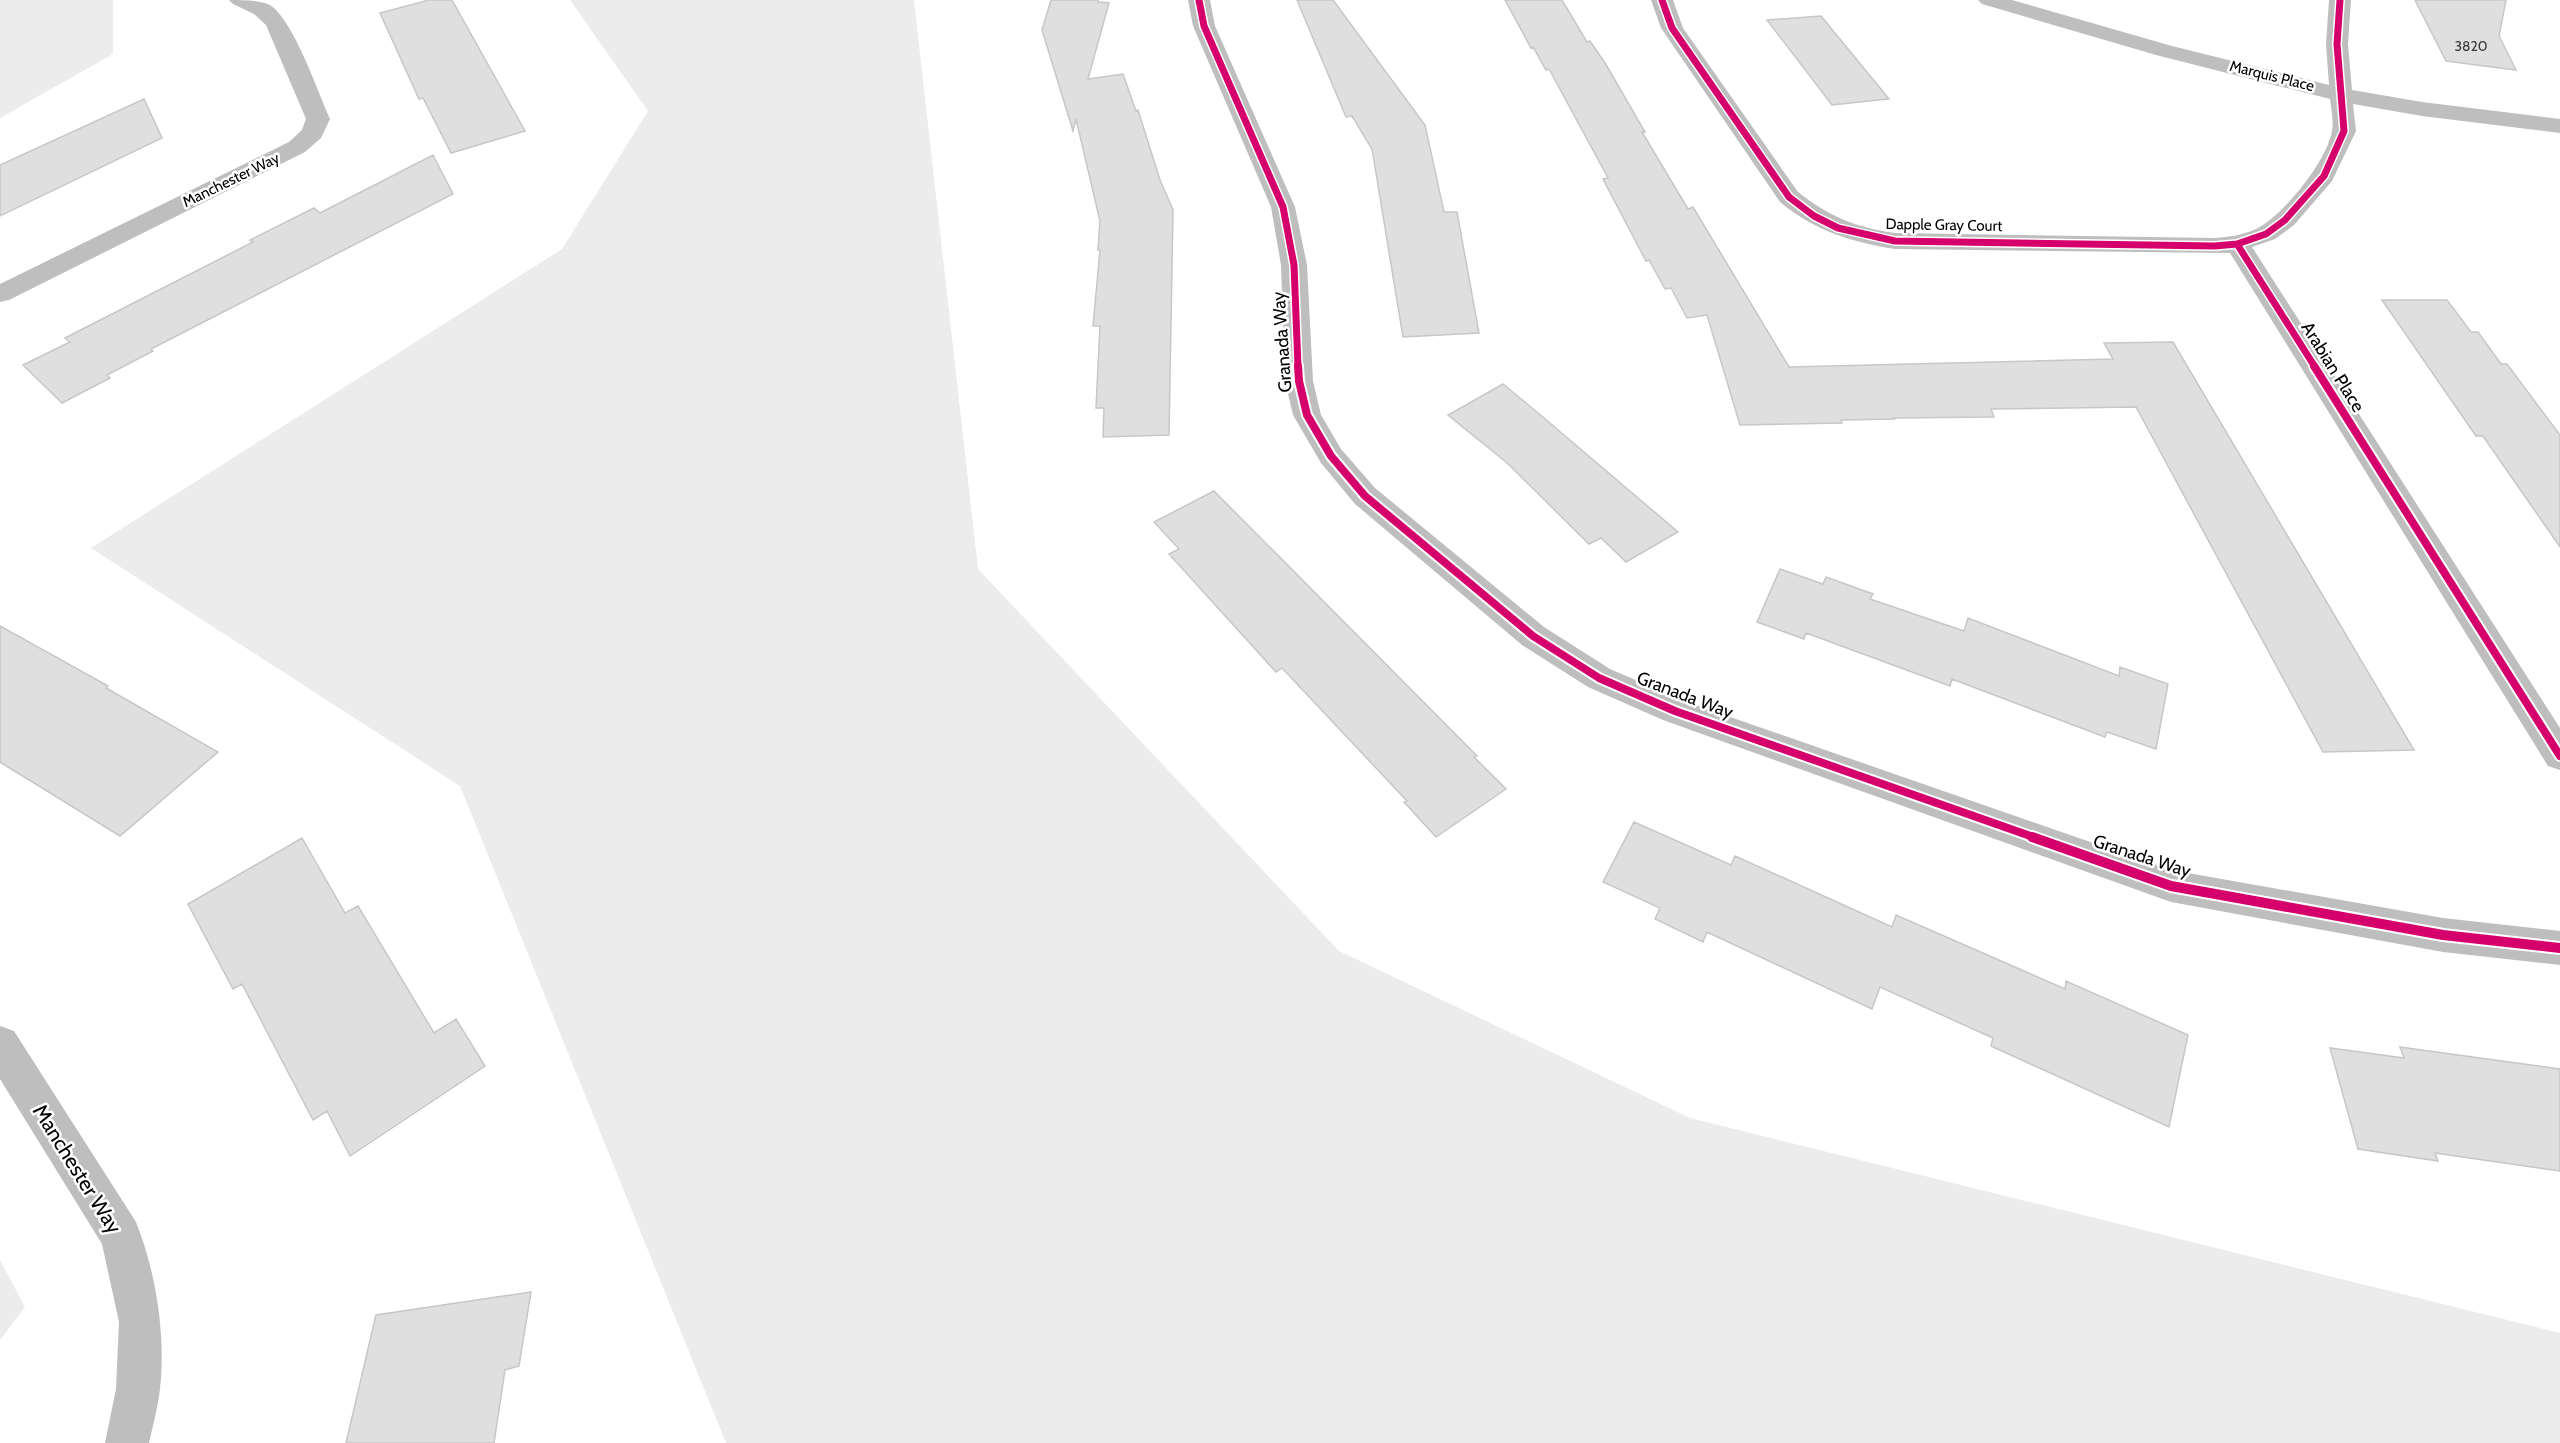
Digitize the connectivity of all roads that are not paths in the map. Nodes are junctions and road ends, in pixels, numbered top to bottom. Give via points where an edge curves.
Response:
1 (240, 0) edge
2 (1199, 0) edge
3 (1662, 0) edge
4 (1989, 0) edge
5 (2340, 0) edge
6 (2341, 94) junction
7 (2560, 126) edge
8 (2237, 243) junction
9 (0, 294) edge
10 (2560, 756) edge
11 (2560, 948) edge
12 (0, 1044) edge
13 (127, 1443) edge

1 - 9 street, Manchester Way via 262,9 276,22 318,119 313,133 297,147
2 - 11 street, Granada Way via 1203,26 1283,207 1294,264 1299,381 1307,415 1331,456 1365,496 1533,636 1599,678 1676,711 2171,886 2443,935
3 - 8 street, Dapple Gray Court via 1672,28 1789,197 1830,226 1861,237 1895,241 2215,246
4 - 6 street, Marquis Place
5 - 6 street via 2337,44
6 - 7 street, Marquis Place
6 - 8 street via 2344,131 2324,176 2285,220 2266,234
8 - 10 street, Arabian Place
12 - 13 street, Manchester Way via 121,1237 141,1322 138,1389

